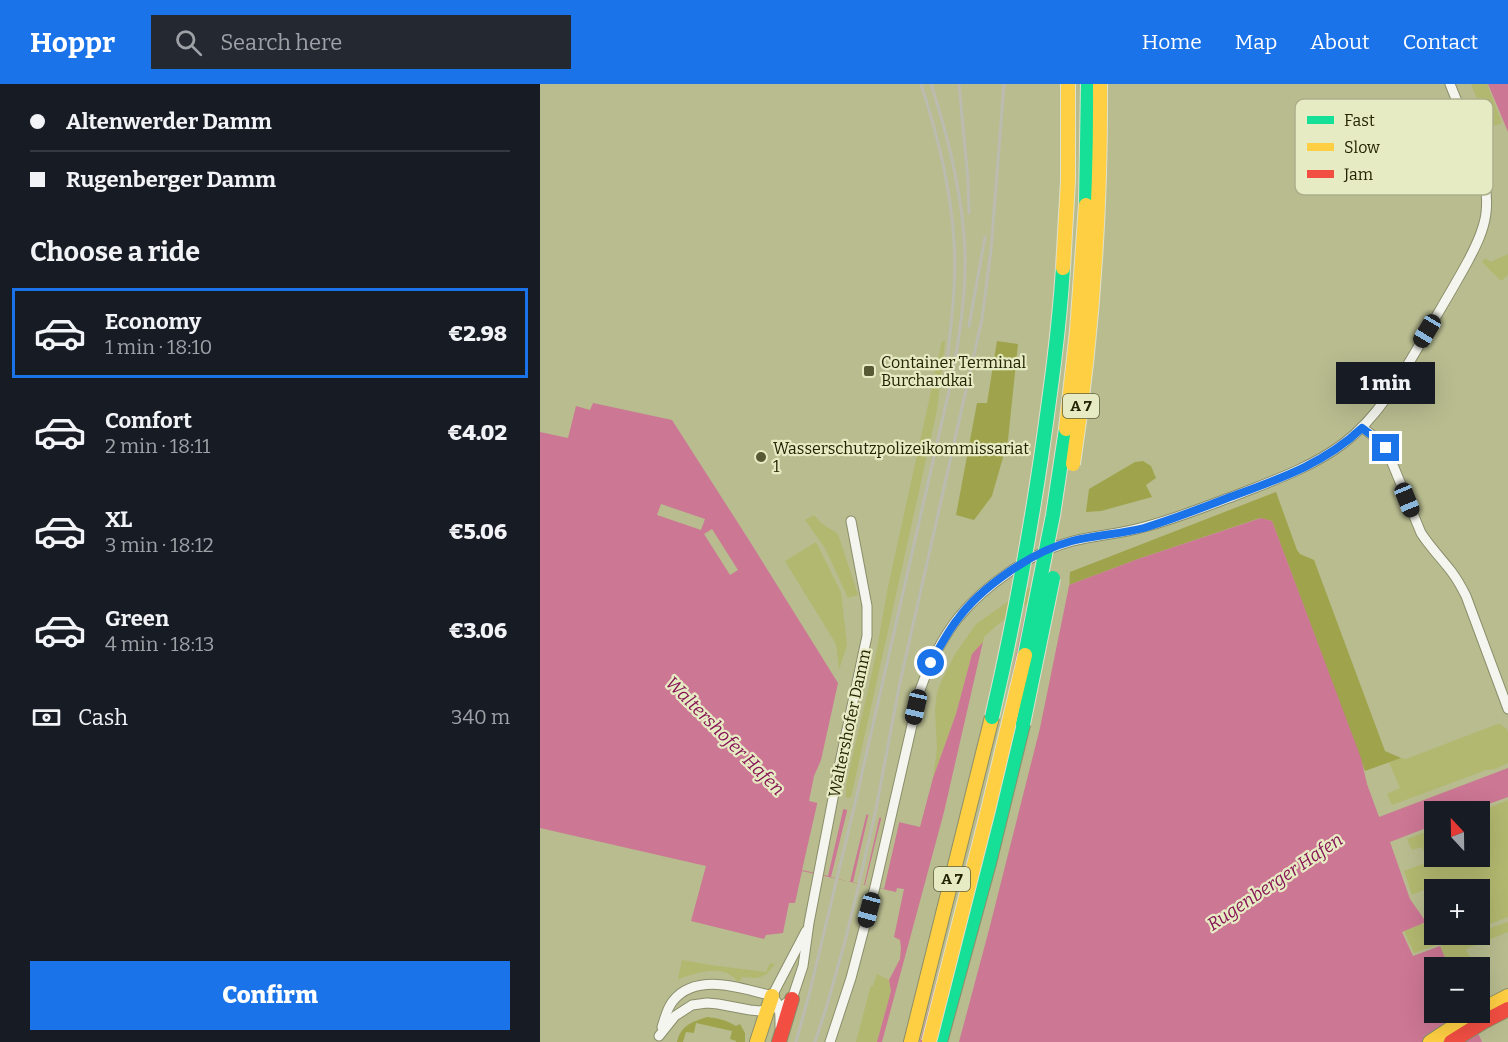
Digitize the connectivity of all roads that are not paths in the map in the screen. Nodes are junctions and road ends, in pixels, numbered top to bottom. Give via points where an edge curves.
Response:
1 (1068, 84) edge
2 (1088, 84) edge
3 (1100, 84) edge
4 (1450, 84) edge
5 (1456, 99) edge
6 (1486, 195) edge
7 (1362, 428) junction
8 (851, 521) dead end
9 (1508, 709) edge
10 (810, 923) junction
11 (1508, 996) edge
12 (792, 999) junction
13 (773, 1004) junction
14 (1490, 1006) edge
15 (738, 1008) junction
16 (1508, 1009) edge
17 (1460, 1023) edge
18 (759, 1035) edge
19 (658, 1039) edge
20 (780, 1040) edge
21 (830, 1042) edge
22 (911, 1042) edge
23 (928, 1042) edge
24 (940, 1042) edge
25 (1430, 1042) edge
26 (1451, 1042) edge

1 - 22 main road, A 7, bridge via 1061,295 1034,504 1003,670
2 - 23 main road, A 7, bridge via 1082,283 1073,380 1053,516 1011,721
3 - 24 main road, A 7, bridge via 1094,284 1071,471 1023,724
4 - 5 street
6 - 7 street via 1477,246 1411,360
7 - 9 street via 1386,448 1421,533 1466,596
7 - 21 street via 1326,456 1289,475 1173,519 1060,545 1016,567 958,618 920,690 851,978
8 - 10 street, Waltershofer Damm via 867,606 867,636
10 - 12 street, Waltershofer Damm via 803,966
10 - 13 street, Waltershofer Damm
11 - 14 main road
12 - 13 street
12 - 20 main road
13 - 15 street via 750,1010
13 - 18 main road
13 - 19 street via 724,985 691,988 669,1006
13 - 20 street
15 - 18 street via 751,1016
15 - 19 street via 692,1005 675,1016
16 - 26 main road
17 - 25 main road

